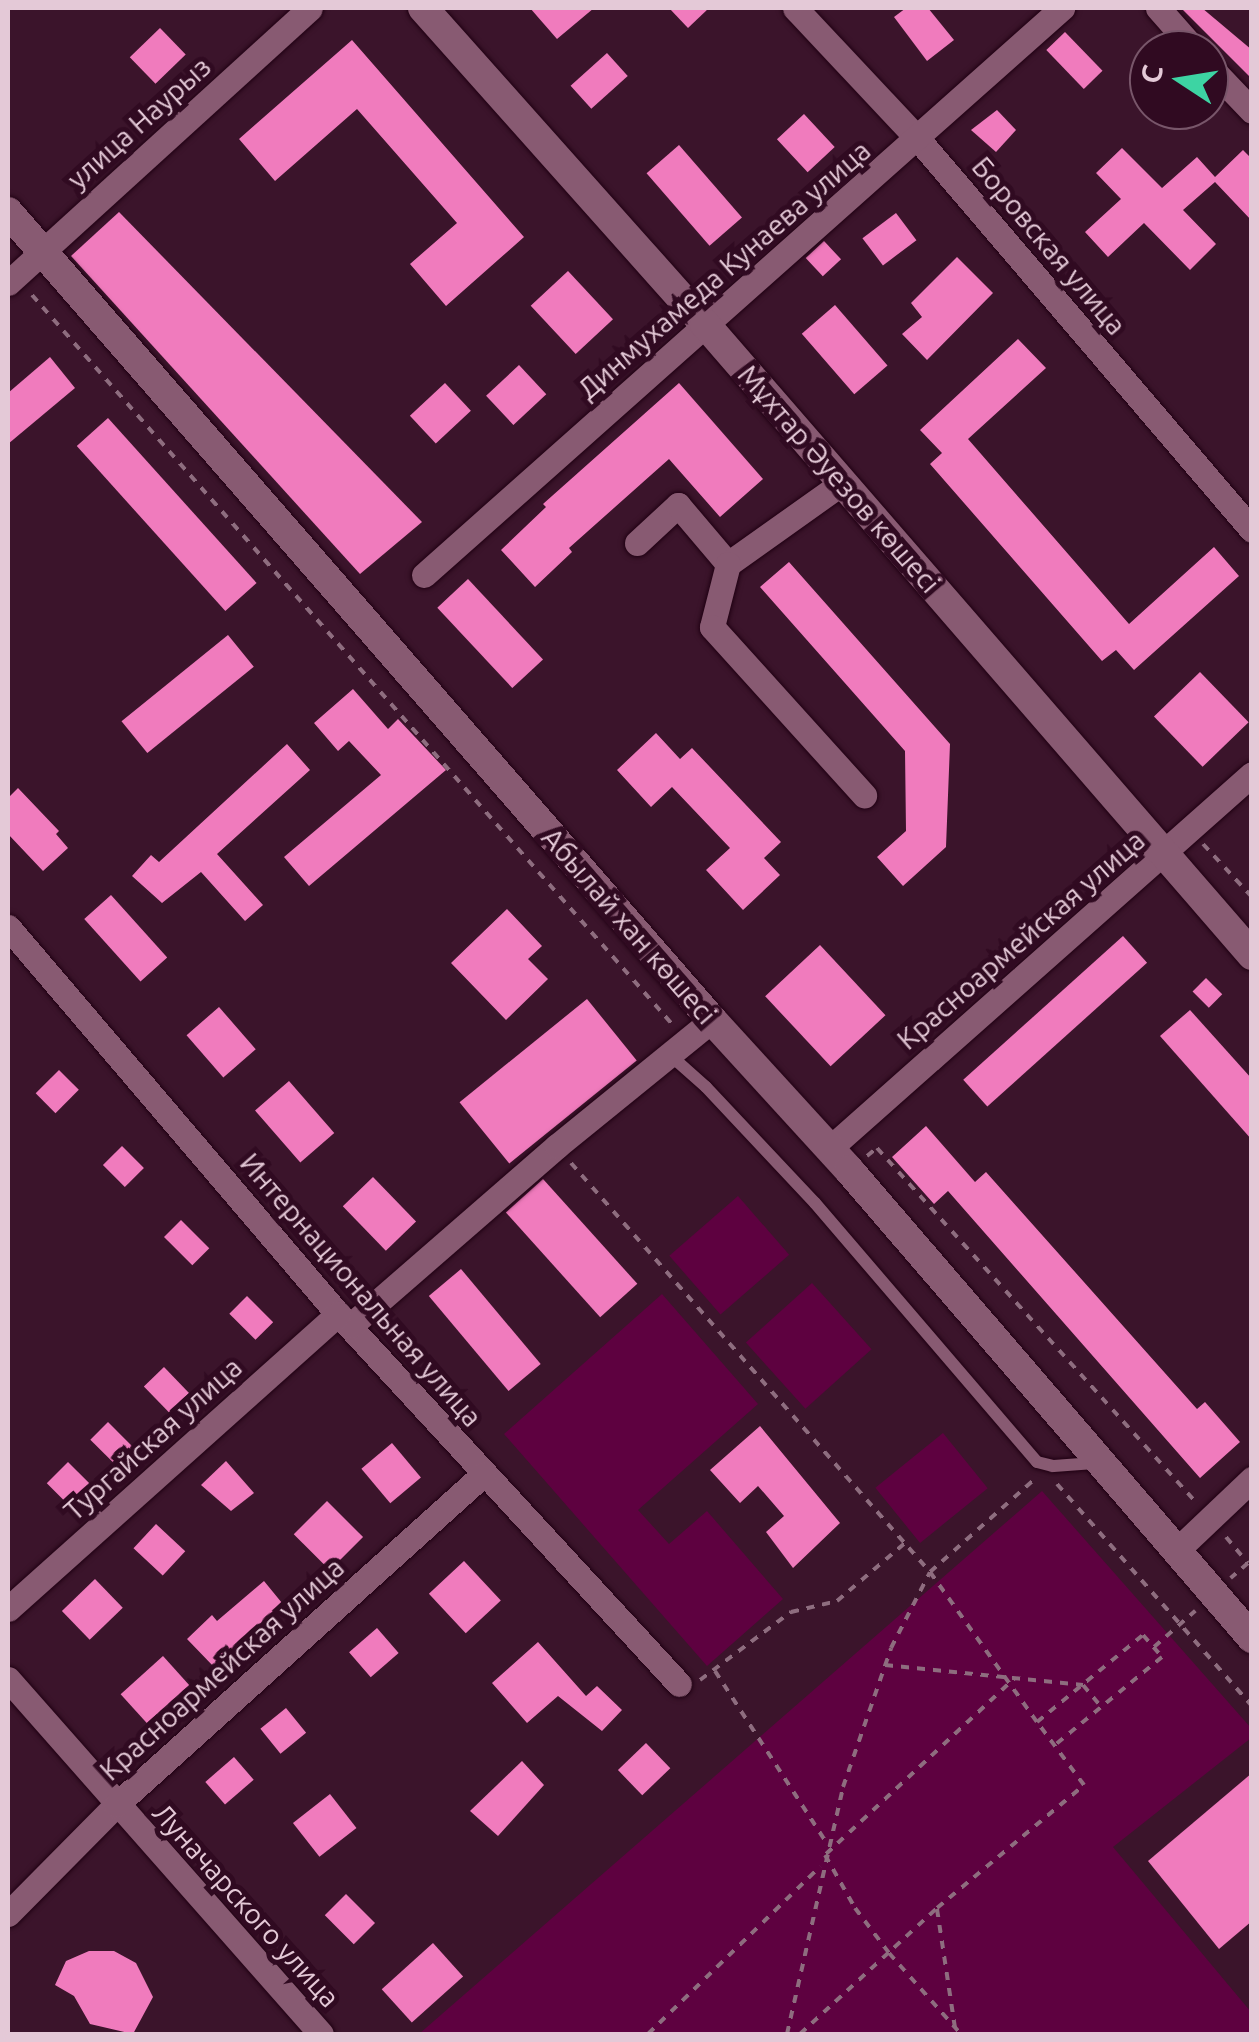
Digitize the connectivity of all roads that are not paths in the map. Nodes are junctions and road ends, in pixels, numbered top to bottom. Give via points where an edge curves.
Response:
1 (310, 8) edge
2 (422, 8) edge
3 (795, 8) edge
4 (1062, 8) edge
5 (1158, 8) edge
6 (1177, 30) edge
7 (1229, 87) edge
8 (1252, 111) edge
9 (918, 140) junction
10 (8, 212) edge
11 (42, 252) junction
12 (8, 283) edge
13 (705, 324) junction
14 (842, 483) junction
15 (1252, 530) edge
16 (637, 543) dead end
17 (728, 564) junction
18 (424, 575) dead end
19 (1252, 774) edge
20 (864, 796) dead end
21 (1162, 855) junction
22 (8, 927) edge
23 (1252, 954) edge
24 (712, 1020) junction
25 (670, 1055) junction
26 (839, 1160) junction
27 (344, 1320) junction
28 (1098, 1463) junction
29 (483, 1474) junction
30 (1252, 1479) edge
31 (1176, 1550) junction
32 (8, 1609) edge
33 (1252, 1638) edge
34 (8, 1679) edge
35 (678, 1684) road end
36 (116, 1804) junction
37 (8, 1914) edge
38 (321, 2034) edge

1 - 11 street, улица Наурыз
2 - 13 street, Мұхтар Әуезов көшесі
3 - 9 street, Боровская улица
4 - 9 street, Динмухамеда Кунаева улица
5 - 6 street
7 - 8 street
9 - 13 street, Динмухамеда Кунаева улица
9 - 15 street, Боровская улица
10 - 11 street, Абылай хан көшесі
11 - 12 street, улица Наурыз
11 - 24 street, Абылай хан көшесі
13 - 14 street, Мұхтар Әуезов көшесі
13 - 18 street, Динмухамеда Кунаева улица
14 - 17 street
14 - 21 street, Мұхтар Әуезов көшесі
16 - 17 street via 678,505
17 - 20 street via 712,627
19 - 21 street, Красноармейская улица
21 - 23 street, Мұхтар Әуезов көшесі
21 - 26 street, Красноармейская улица
22 - 27 street, Интернациональная улица
24 - 25 street, Тургайская улица
24 - 26 street, Абылай хан көшесі
25 - 27 street, Тургайская улица
25 - 28 lane via 815,1203 1037,1462
26 - 28 street, Абылай хан көшесі
27 - 29 street, Интернациональная улица
27 - 32 street, Тургайская улица
28 - 31 street, Абылай хан көшесі
29 - 35 street, Интернациональная улица
29 - 36 street, Красноармейская улица
30 - 31 street
31 - 33 street, Абылай хан көшесі
34 - 36 street, Луначарского улица
36 - 37 street, Красноармейская улица
36 - 38 street, Луначарского улица

